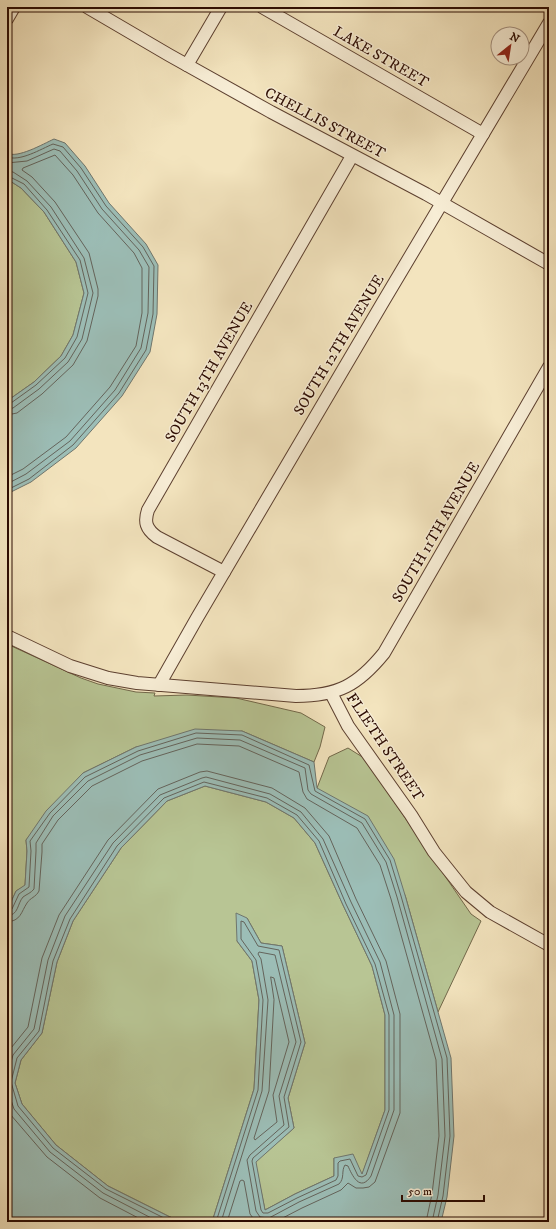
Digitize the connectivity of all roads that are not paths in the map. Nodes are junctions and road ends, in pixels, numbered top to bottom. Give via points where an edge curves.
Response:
1 (14, 7) edge
2 (87, 7) edge
3 (221, 7) edge
4 (262, 7) edge
5 (7, 19) edge
6 (549, 24) edge
7 (187, 65) junction
8 (484, 134) junction
9 (352, 156) junction
10 (442, 203) junction
11 (549, 264) edge
12 (549, 368) edge
13 (224, 572) junction
14 (7, 636) edge
15 (160, 685) junction
16 (331, 693) junction
17 (549, 945) edge

1 - 5 street
2 - 7 street, CHELLIS STREET
3 - 7 street
4 - 8 street, LAKE STREET
6 - 8 street, SOUTH 12TH AVENUE
7 - 9 street, CHELLIS STREET
8 - 10 street, SOUTH 12TH AVENUE
9 - 10 street, CHELLIS STREET
9 - 13 street, SOUTH 13TH AVENUE via 148,510 145,523 151,533
10 - 11 street, CHELLIS STREET
10 - 13 street, SOUTH 12TH AVENUE
12 - 16 street, SOUTH 11TH AVENUE via 384,653 373,667 355,682
13 - 15 street, SOUTH 12TH AVENUE
14 - 15 street, FLIETH STREET via 89,673
15 - 16 street, FLIETH STREET via 296,696
16 - 17 street, FLIETH STREET via 348,726 412,816 434,852 466,892 490,912

